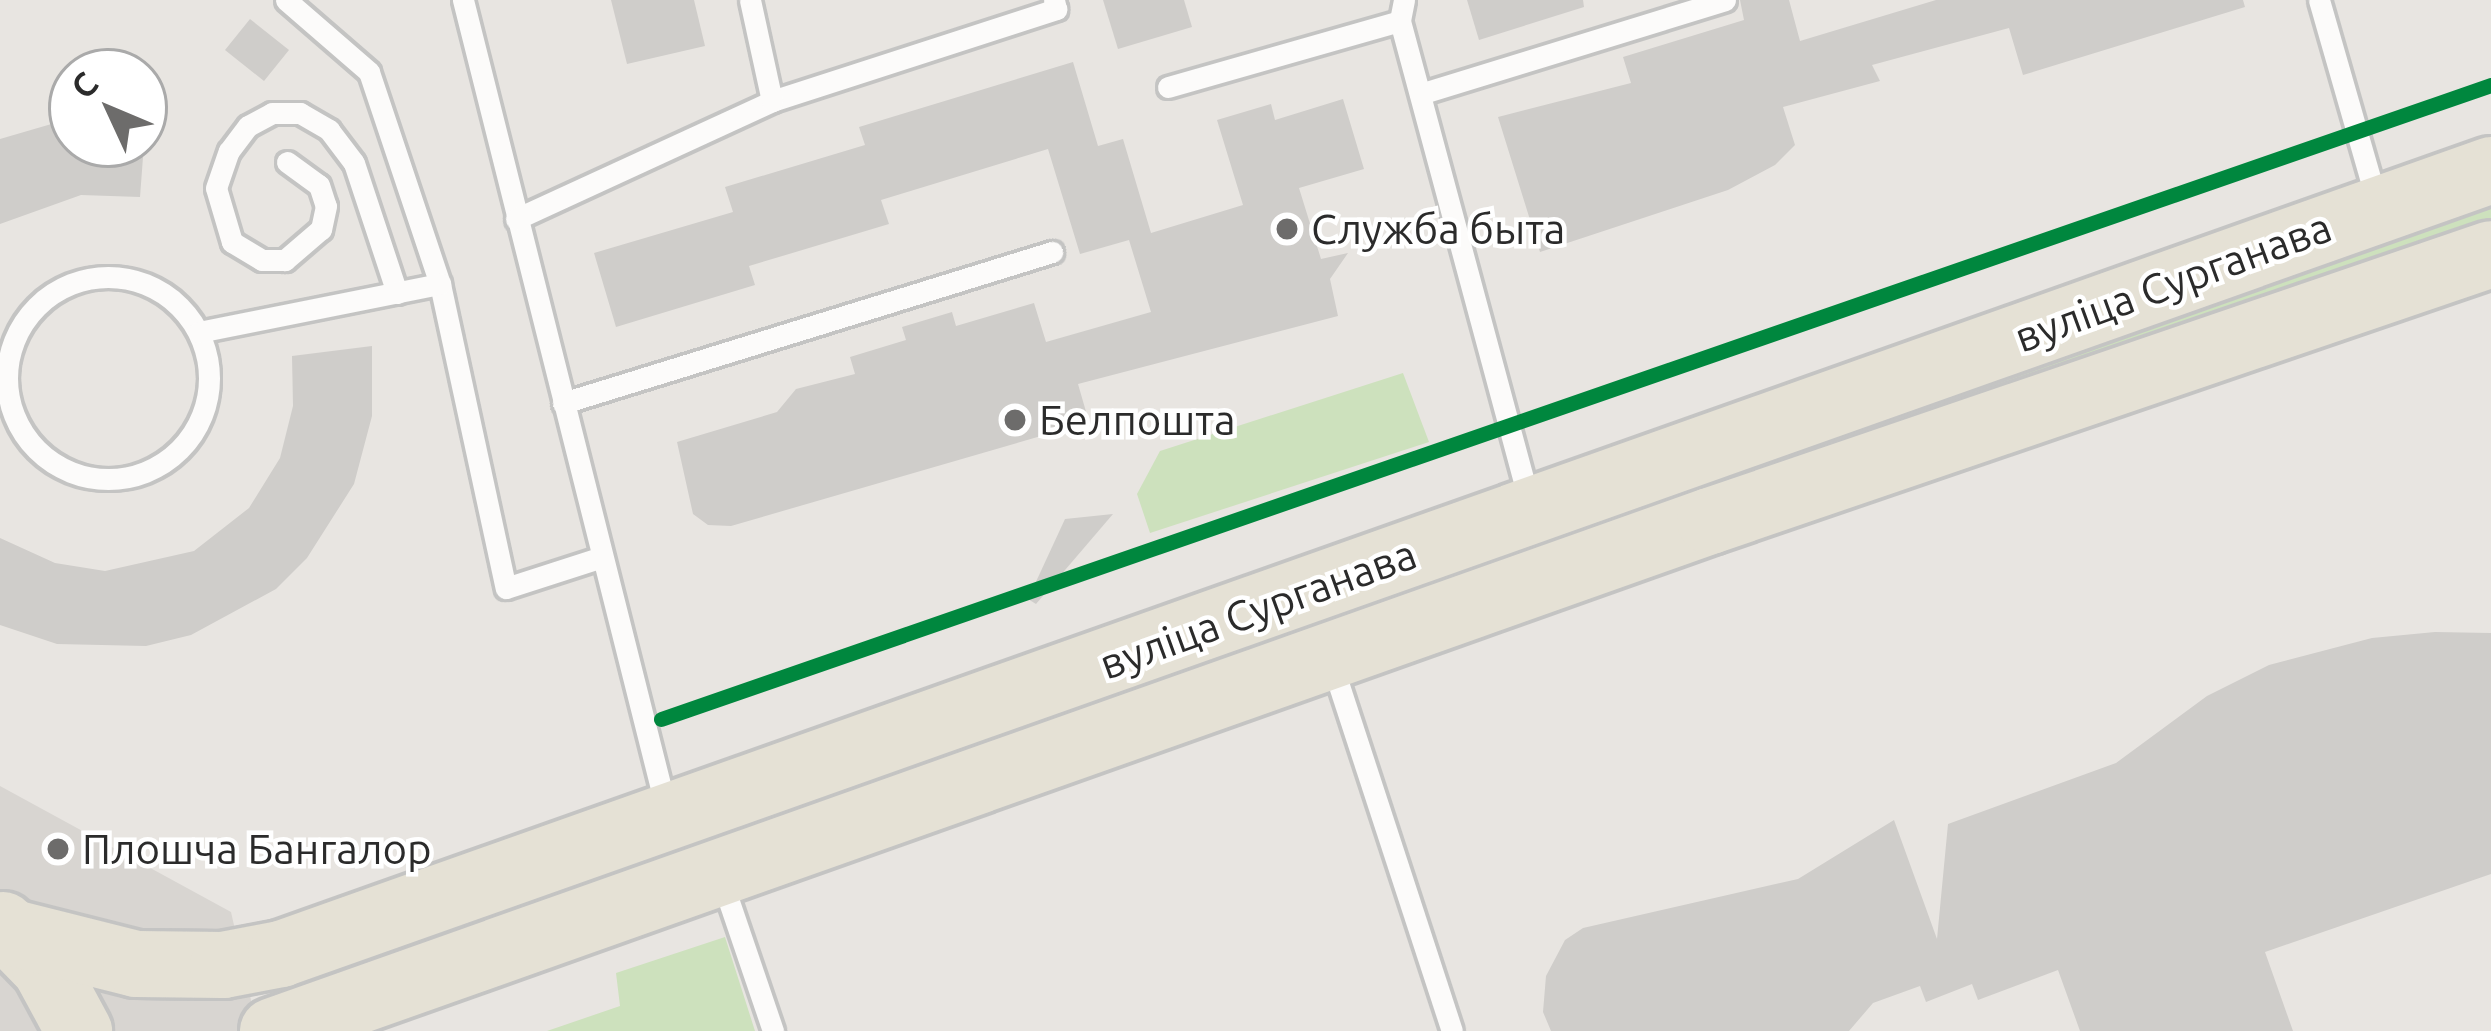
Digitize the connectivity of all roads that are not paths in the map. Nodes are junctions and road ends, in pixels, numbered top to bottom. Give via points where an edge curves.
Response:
1 (286, 0) edge
2 (463, 0) edge
3 (750, 0) edge
4 (1054, 0) edge
5 (1725, 0) edge
6 (2319, 0) edge
7 (1402, 10) edge
8 (1168, 87) dead end
9 (1420, 94) junction
10 (772, 101) junction
11 (287, 162) dead end
12 (2491, 170) edge
13 (2378, 209) junction
14 (516, 219) junction
15 (1052, 252) dead end
16 (2491, 254) edge
17 (440, 284) junction
18 (397, 293) junction
19 (199, 332) junction
20 (562, 403) junction
21 (1532, 510) junction
22 (602, 557) junction
23 (1330, 657) junction
24 (670, 820) junction
25 (719, 874) junction
26 (7, 928) edge
27 (80, 1031) edge
28 (273, 1031) edge
29 (773, 1031) edge
30 (1452, 1031) edge

1 - 17 lane via 369,72
2 - 14 lane
3 - 10 lane
4 - 10 lane via 1056,9
5 - 9 lane
6 - 13 lane
7 - 8 lane
7 - 9 lane
9 - 21 lane
10 - 14 lane
11 - 18 lane via 320,185 321,229 285,260 262,260 232,242 215,188 229,151 248,126 272,113 301,113 329,130 355,163
12 - 13 main road, вуліца Сурганава
13 - 21 main road, вуліца Сурганава
14 - 20 lane
15 - 20 lane
16 - 23 main road, вуліца Сурганава
17 - 18 lane
17 - 22 lane via 506,588
18 - 19 lane
19 - 19 lane via 207,400 170,458 140,474 81,475 42,455 21,430 7,374 16,336 59,289 122,278 167,297
20 - 22 lane
21 - 24 main road, вуліца Сурганава
22 - 24 lane
23 - 25 main road, вуліца Сурганава
23 - 30 lane
24 - 26 main road, вуліца Сурганава via 281,954 223,965 136,964
25 - 28 main road, вуліца Сурганава
25 - 29 lane
26 - 27 main road via 45,968

